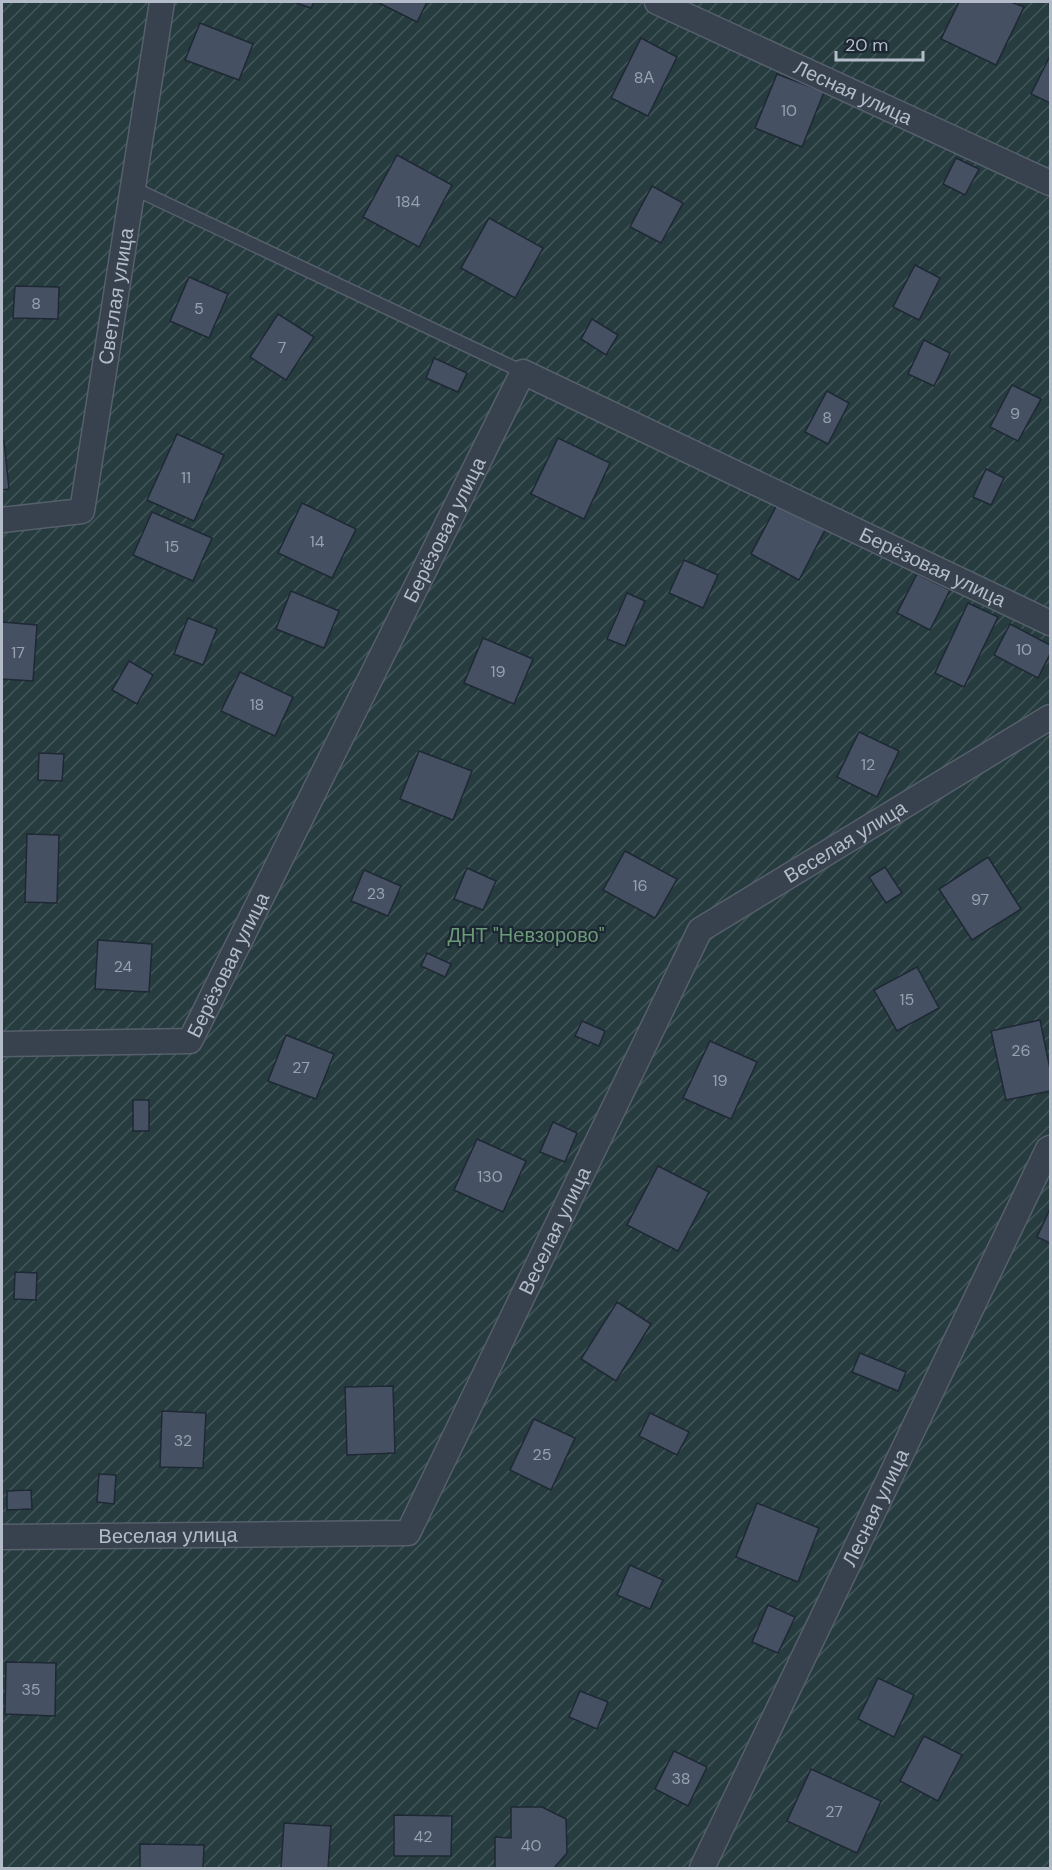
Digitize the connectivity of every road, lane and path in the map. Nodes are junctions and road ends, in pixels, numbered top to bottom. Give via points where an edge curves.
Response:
1 (162, 2) edge
2 (657, 2) edge
3 (1050, 183) edge
4 (133, 188) junction
5 (523, 372) junction
6 (2, 519) edge
7 (1050, 623) edge
8 (1050, 717) edge
9 (2, 1044) edge
10 (1050, 1148) edge
11 (2, 1537) edge
12 (702, 1869) edge

1 - 4 street, Светлая улица
2 - 3 street, Лесная улица
4 - 5 lane
4 - 6 street, Светлая улица via 82,511
5 - 7 street, Берёзовая улица
5 - 9 street, Берёзовая улица via 190,1041
8 - 11 street, Веселая улица via 700,930 408,1533
10 - 12 street, Лесная улица

